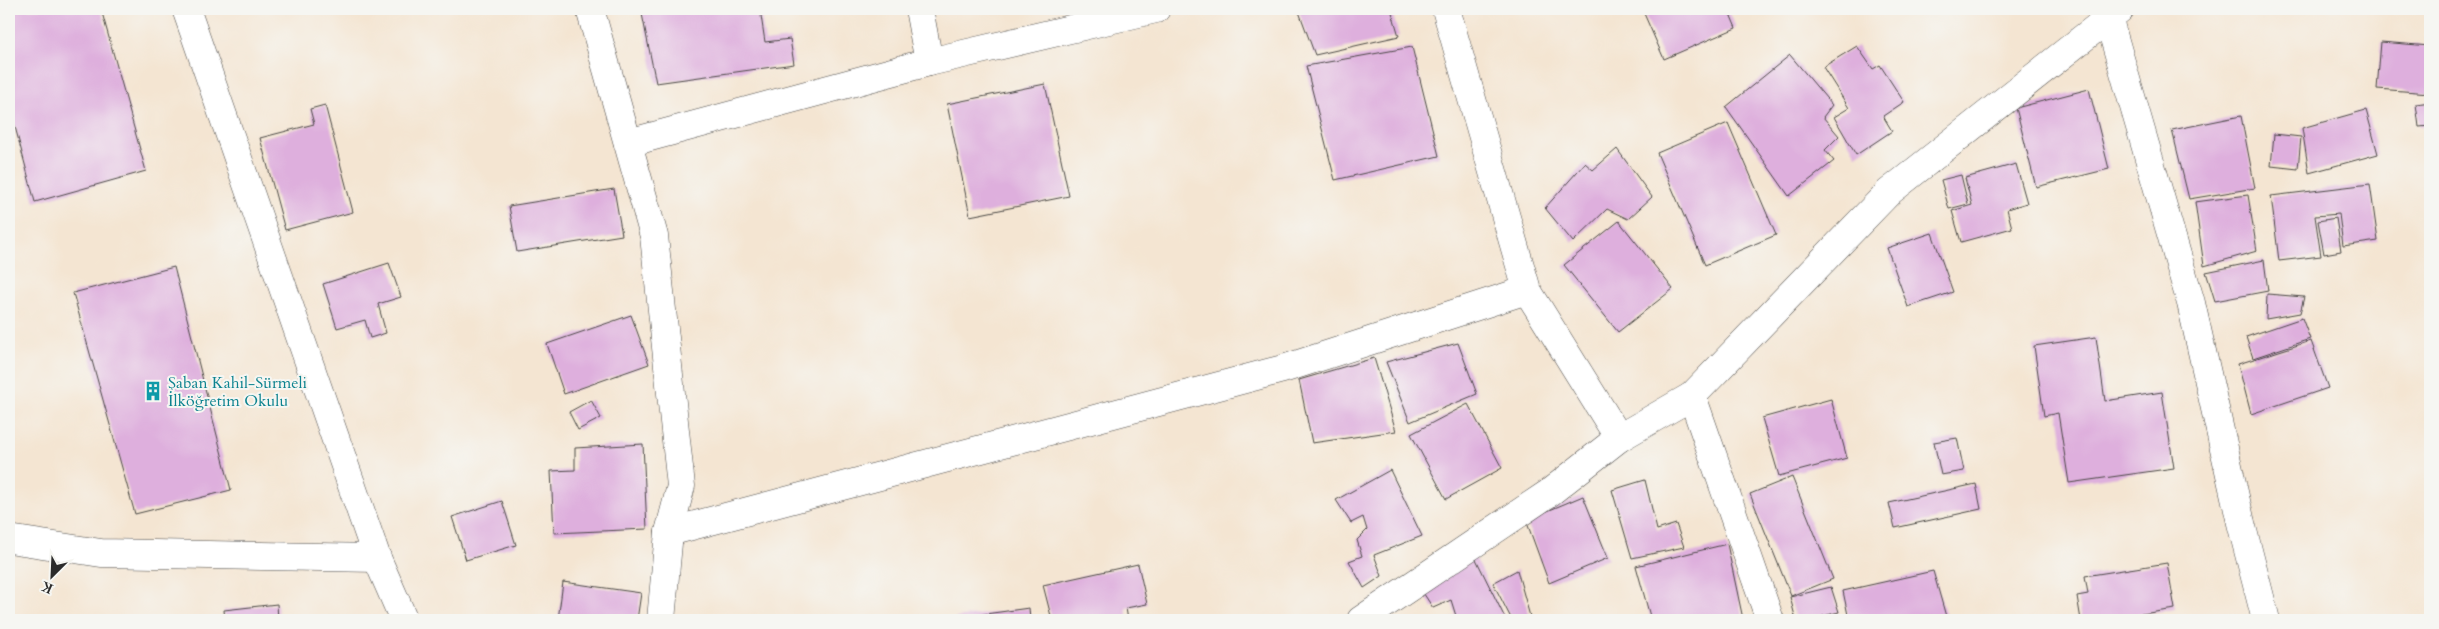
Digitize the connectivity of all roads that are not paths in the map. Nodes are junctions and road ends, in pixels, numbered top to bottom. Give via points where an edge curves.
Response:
1 (186, 9) edge
2 (590, 9) edge
3 (919, 9) edge
4 (1156, 9) edge
5 (1446, 9) edge
6 (2114, 13) edge
7 (929, 62) junction
8 (628, 143) junction
9 (1527, 290) junction
10 (1692, 396) junction
11 (1619, 438) junction
12 (669, 532) junction
13 (9, 539) edge
14 (377, 558) junction
15 (404, 620) edge
16 (661, 620) edge
17 (1361, 620) edge
18 (1770, 620) edge
19 (2266, 620) edge

1 - 14 street
2 - 8 street
3 - 7 street
4 - 7 street
5 - 9 street
6 - 10 street via 1889,192
6 - 19 street via 2191,303 2240,523
7 - 8 street
8 - 12 street via 654,236 681,486
9 - 11 street
9 - 12 street via 1283,369
10 - 11 street
10 - 18 street
11 - 17 street via 1549,493
12 - 16 street
13 - 14 street via 101,553
14 - 15 street

